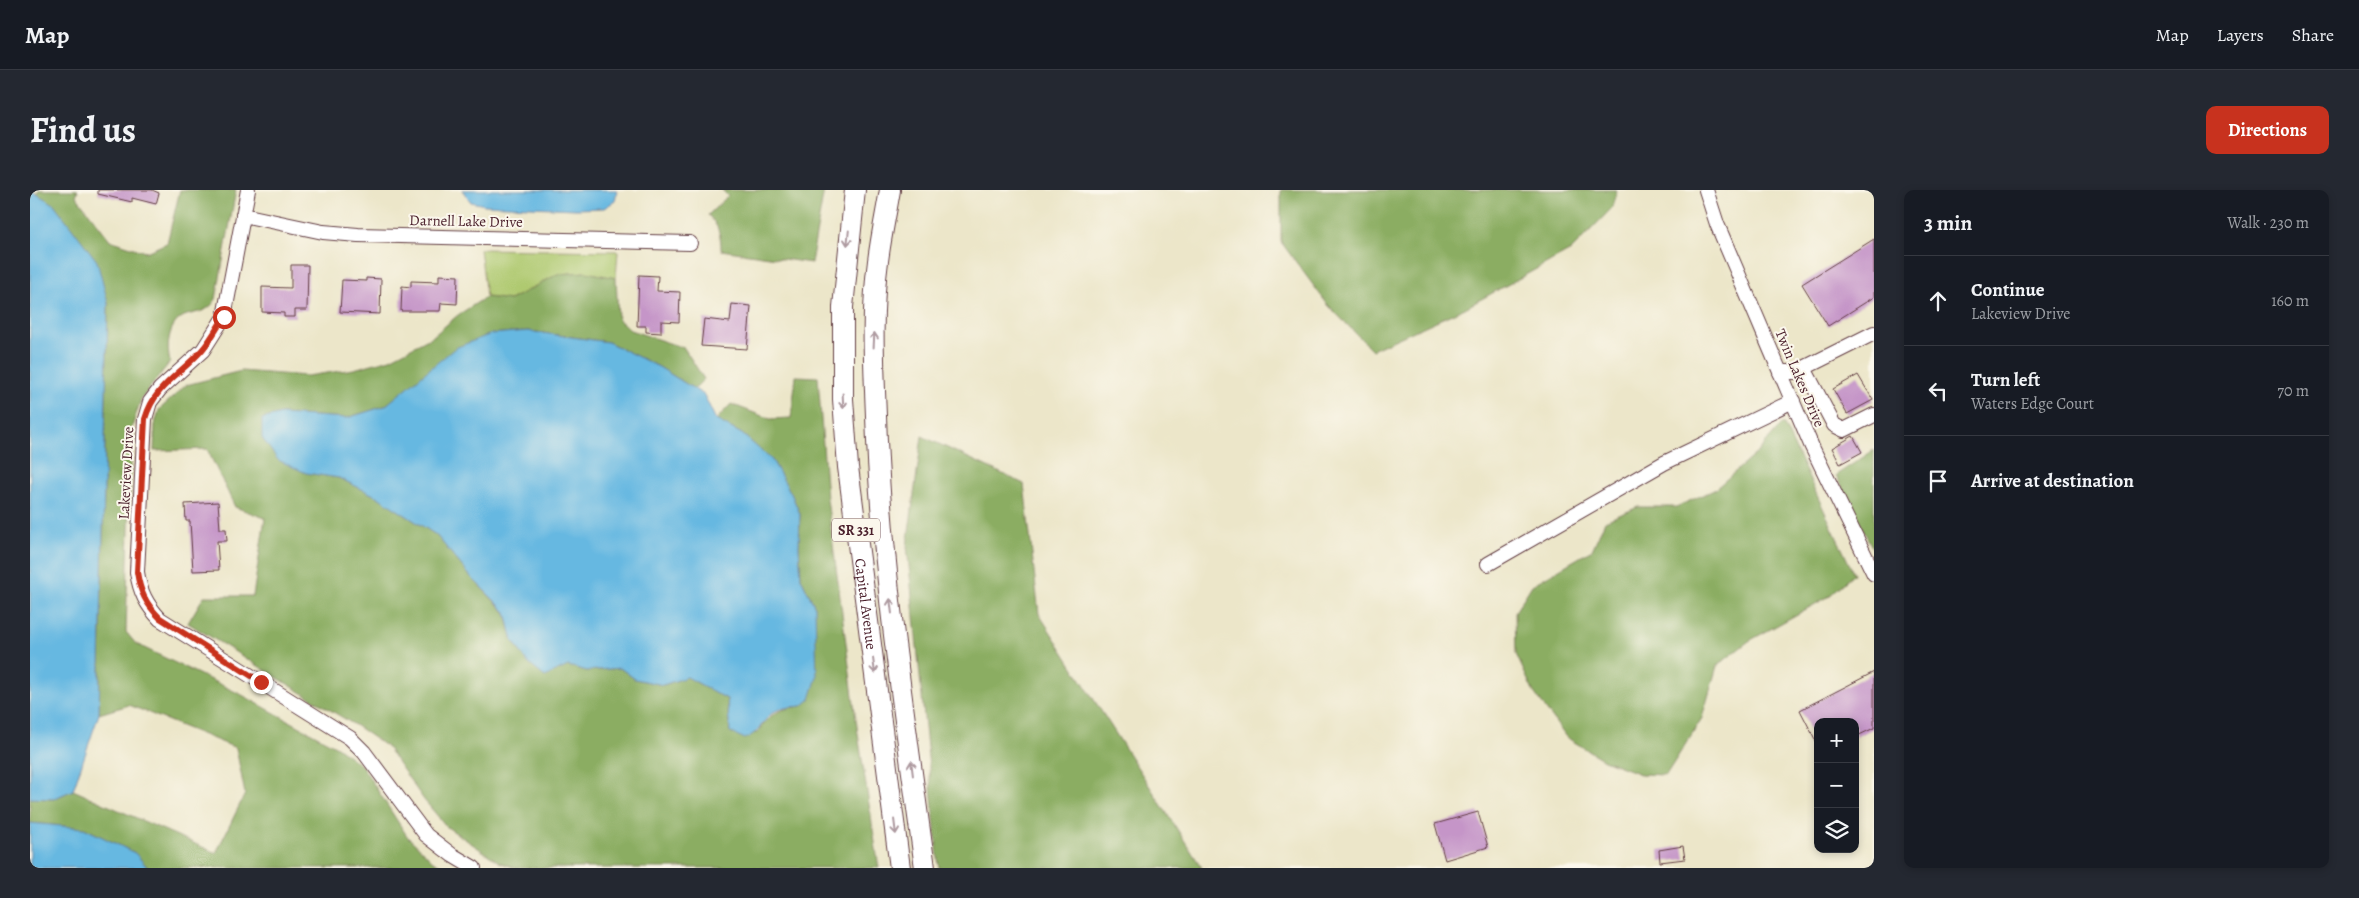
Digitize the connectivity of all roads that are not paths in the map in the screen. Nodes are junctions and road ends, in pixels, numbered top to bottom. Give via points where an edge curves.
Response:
1 (248, 190) edge
2 (854, 190) edge
3 (890, 190) edge
4 (1706, 190) edge
5 (244, 215) junction
6 (690, 243) dead end
7 (1874, 333) edge
8 (1804, 368) junction
9 (1780, 372) junction
10 (1793, 401) junction
11 (1874, 415) edge
12 (1488, 564) dead end
13 (1874, 574) edge
14 (474, 868) edge
15 (900, 868) edge
16 (924, 868) edge

1 - 5 street, Lakeview Drive
2 -> 15 highway, Capital Avenue / SR 331 via 843,307 843,399 848,467
16 -> 3 highway, Capital Avenue / SR 331 via 890,598 877,463 873,354 875,308 878,262
4 - 9 street, Twin Lakes Drive via 1717,224
5 - 6 street, Darnell Lake Drive via 323,232 358,235
5 - 14 street, Lakeview Drive via 224,317 202,350 160,389 150,402 145,419 137,572 140,591 160,618 350,738 426,836
7 - 8 street
8 - 9 street via 1796,372
8 - 11 street via 1834,425 1844,430
9 - 10 street, Twin Lakes Drive
10 - 12 street via 1664,463
10 - 13 street, Twin Lakes Drive

